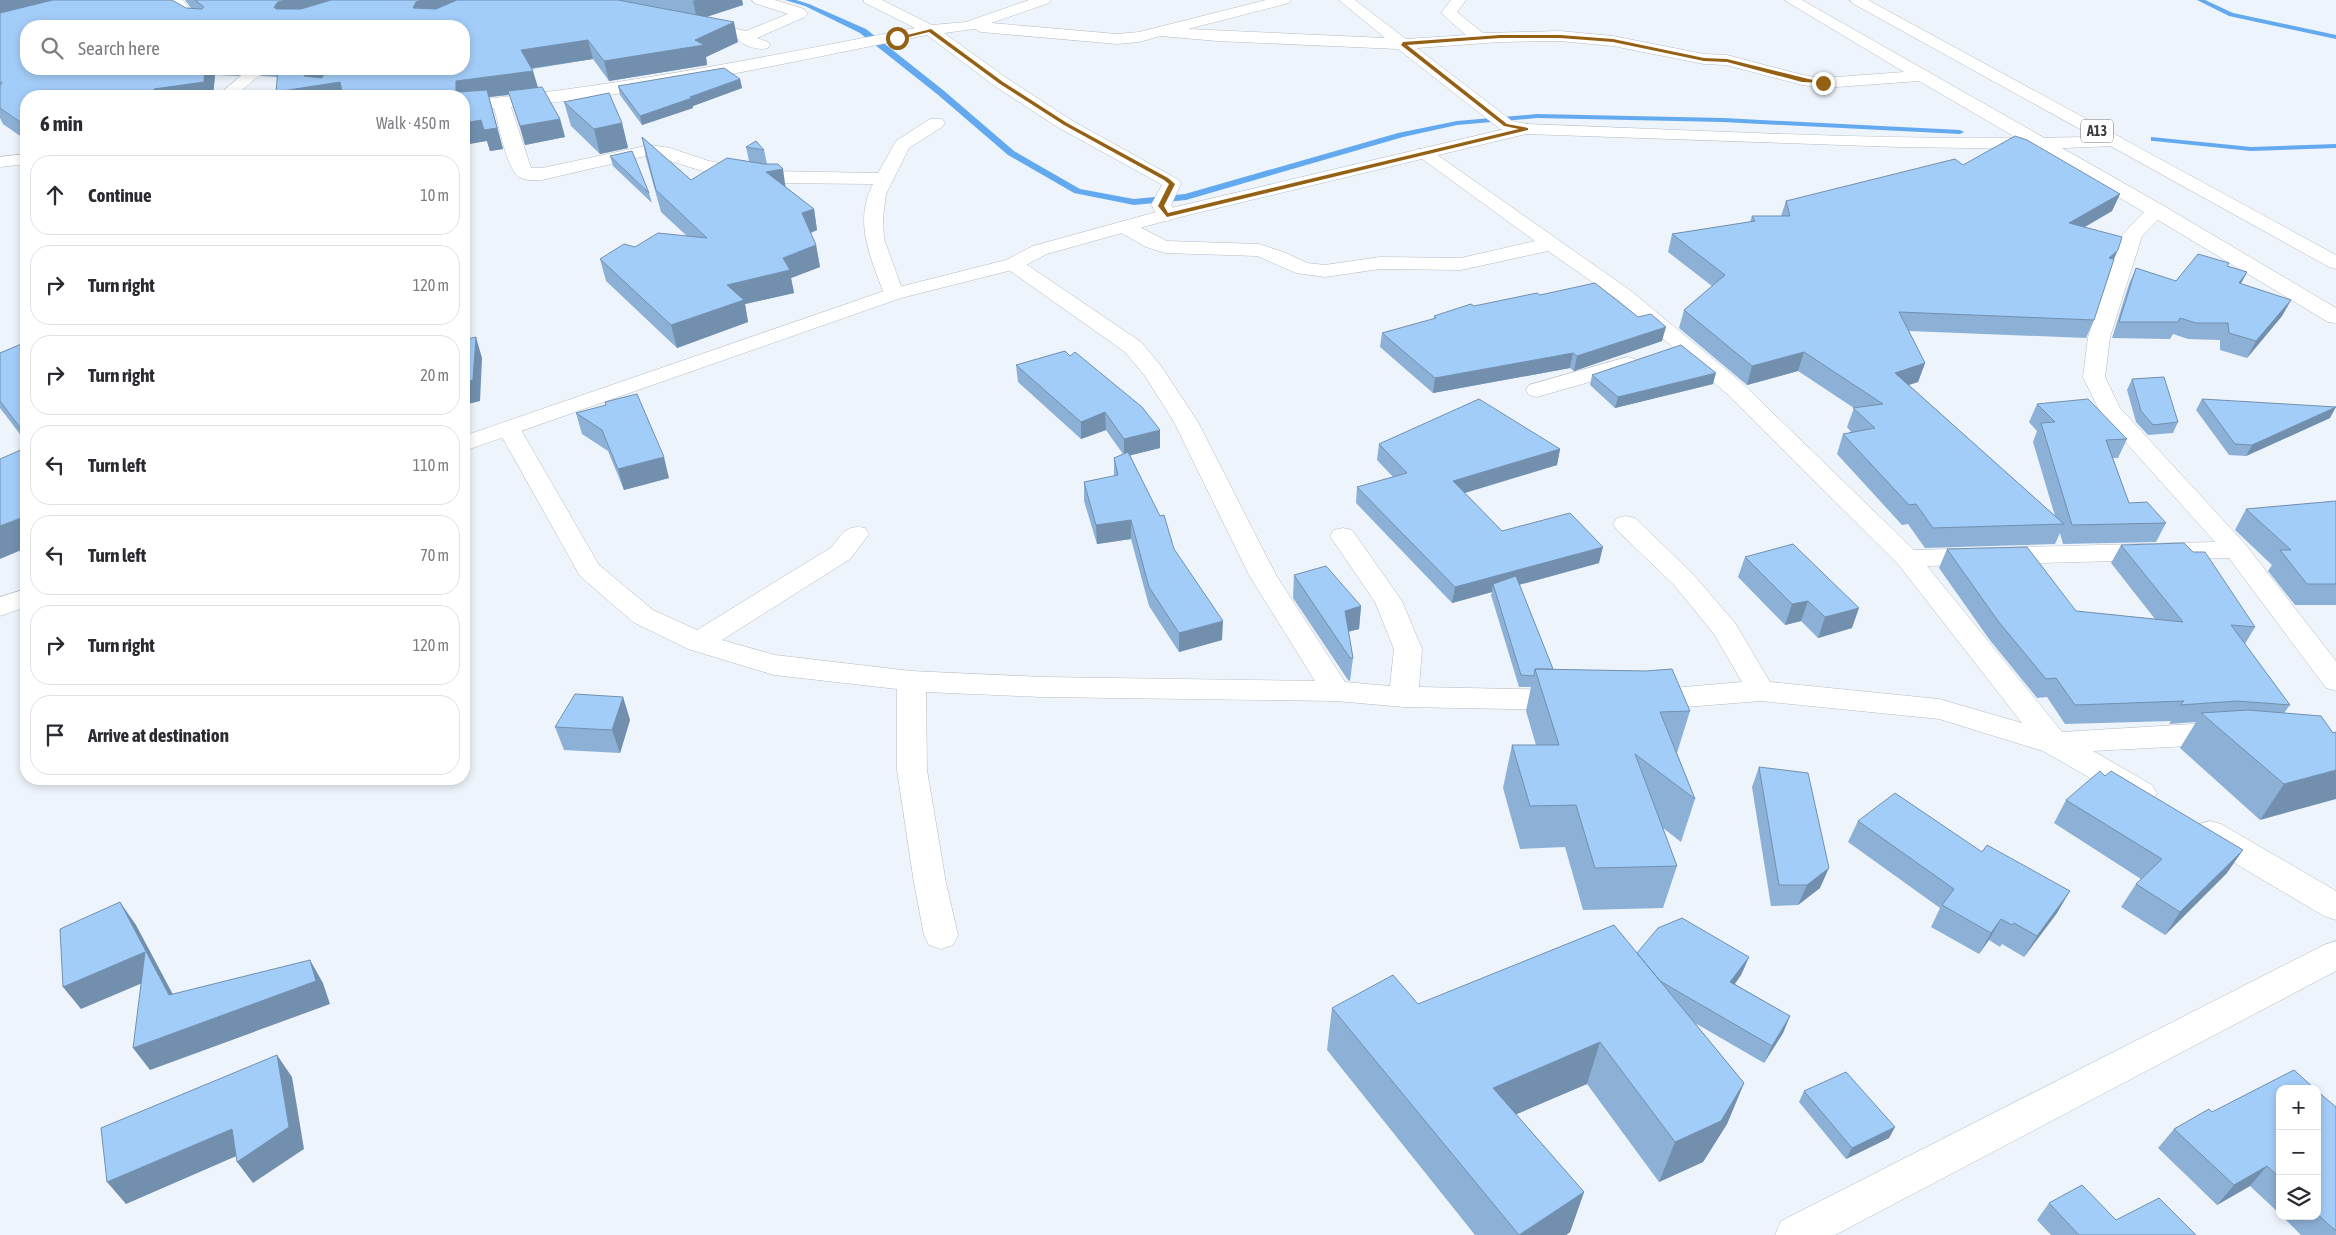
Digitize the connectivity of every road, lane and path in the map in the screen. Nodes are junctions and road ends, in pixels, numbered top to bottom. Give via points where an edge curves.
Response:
1 (175, 0) edge
2 (759, 0) edge
3 (870, 0) edge
4 (1044, 0) edge
5 (1284, 0) edge
6 (1346, 0) edge
7 (1459, 0) edge
8 (1791, 0) edge
9 (1857, 0) edge
10 (1025, 3) edge
11 (192, 20) edge
12 (683, 23) edge
13 (968, 26) junction
14 (930, 30) junction
15 (1164, 32) junction
16 (747, 36) junction
17 (1479, 38) junction
18 (1403, 44) junction
19 (793, 58) junction
20 (251, 75) edge
21 (1921, 76) junction
22 (233, 90) edge
23 (501, 103) junction
24 (470, 106) edge
25 (936, 123) dead end
26 (1526, 129) junction
27 (2116, 142) junction
28 (2039, 144) junction
29 (1424, 153) junction
30 (20, 159) edge
31 (0, 162) edge
32 (885, 180) junction
33 (1164, 210) junction
34 (2156, 210) junction
35 (1125, 227) junction
36 (1551, 244) junction
37 (2336, 263) edge
38 (1013, 264) junction
39 (894, 294) junction
40 (2336, 317) edge
41 (1682, 344) junction
42 (1537, 390) dead end
43 (509, 428) junction
44 (470, 442) edge
45 (1626, 524) dead end
46 (856, 534) dead end
47 (1343, 536) dead end
48 (2236, 550) junction
49 (1907, 558) junction
50 (20, 600) edge
51 (0, 607) edge
52 (698, 642) junction
53 (911, 681) junction
54 (2336, 681) edge
55 (1336, 691) junction
56 (1761, 692) junction
57 (1404, 697) junction
58 (1593, 701) edge
59 (1623, 701) edge
60 (2252, 735) edge
61 (2054, 743) junction
62 (2164, 806) edge
63 (2190, 821) edge
64 (2336, 907) edge
65 (942, 935) dead end
66 (2336, 955) edge
67 (1795, 1235) edge

1 - 11 main road
2 - 16 main road via 800,14
3 - 14 main road
4 - 10 main road
5 - 15 main road
6 - 18 main road
7 - 17 main road via 1448,14
8 - 21 main road
9 - 27 main road, A13
10 - 13 main road
12 - 16 main road
13 - 14 main road
13 - 15 main road via 1117,39
14 - 19 main road
14 - 33 main road via 1002,83 1066,124 1172,184
15 - 18 main road
16 - 19 main road via 746,39
17 - 18 main road
17 - 21 main road via 1560,36 1613,41 1704,59 1727,60 1823,83
18 - 26 main road via 1506,125
19 - 23 main road
20 - 22 main road
21 - 28 main road
23 - 24 main road
23 - 32 main road via 520,167 526,174 542,174 650,150 706,166 768,177
25 - 32 main road via 902,145
26 - 28 main road
26 - 29 main road
27 - 28 main road
27 - 37 main road, A13
28 - 34 main road
29 - 33 main road
29 - 36 main road
30 - 31 main road
32 - 39 main road via 877,194 874,240
33 - 35 main road
34 - 40 main road
34 - 48 main road via 2133,234 2100,338 2094,377 2110,411
35 - 36 main road via 1165,247 1259,250 1279,256 1302,269 1325,272 1380,263 1461,264
35 - 38 main road via 1040,250
36 - 41 main road via 1624,296
38 - 39 main road
38 - 55 main road via 1133,347 1146,360 1194,433 1271,591
39 - 43 main road
41 - 42 main road via 1594,375
41 - 49 main road via 1734,388
43 - 44 main road
43 - 52 main road via 589,570 643,616
45 - 56 main road via 1683,579 1725,629
46 - 52 main road via 841,553
47 - 57 main road via 1388,601 1408,649
48 - 49 main road
48 - 54 main road
49 - 61 main road
50 - 51 main road
52 - 53 main road via 774,665
53 - 55 main road via 1042,687
53 - 65 main road via 912,770 930,883
55 - 57 main road
56 - 59 main road
56 - 61 main road via 1939,708
57 - 58 main road
60 - 61 main road via 2225,733
61 - 62 main road
63 - 64 main road
66 - 67 main road

